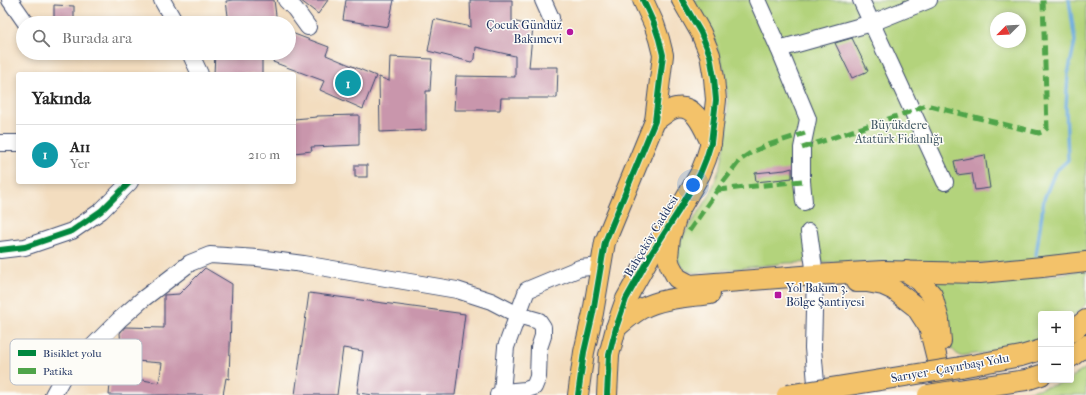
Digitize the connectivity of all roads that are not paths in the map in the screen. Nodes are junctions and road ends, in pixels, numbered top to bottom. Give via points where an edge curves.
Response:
1 (10, 0) edge
2 (162, 0) edge
3 (286, 0) edge
4 (543, 0) edge
5 (643, 0) edge
6 (682, 0) edge
7 (757, 0) edge
8 (861, 0) edge
9 (929, 0) edge
10 (22, 16) edge
11 (170, 16) edge
12 (551, 18) dead end
13 (872, 22) junction
14 (308, 27) dead end
15 (779, 48) junction
16 (193, 60) edge
17 (199, 72) edge
18 (655, 121) junction
19 (0, 143) edge
20 (16, 143) edge
21 (711, 143) junction
22 (945, 182) dead end
23 (128, 184) edge
24 (804, 202) dead end
25 (678, 212) junction
26 (809, 232) dead end
27 (0, 250) edge
28 (1086, 262) edge
29 (601, 266) junction
30 (906, 271) junction
31 (815, 280) junction
32 (518, 315) junction
33 (1086, 320) edge
34 (616, 328) junction
35 (1074, 330) edge
36 (100, 339) edge
37 (1038, 351) edge
38 (1038, 376) edge
39 (58, 385) edge
40 (960, 392) edge
41 (500, 393) edge
42 (52, 395) edge
43 (578, 395) edge
44 (607, 395) edge
45 (787, 395) edge
46 (817, 395) edge
47 (928, 395) edge
48 (946, 395) edge

1 - 10 street
2 - 11 street
3 - 14 street
4 - 12 street
5 - 18 main road via 663,54
6 - 21 main road, Bahçeköy Caddesi via 710,55 716,100
7 - 15 street
8 - 13 street
9 - 13 street
13 - 15 street
13 - 22 street
15 - 24 street via 808,119 802,148
16 - 17 street
18 - 21 main road via 669,111 685,108 693,112
18 - 29 main road via 605,242
19 - 20 street
21 - 25 main road, Bahçeköy Caddesi via 700,174
23 - 27 street via 101,211 72,231 25,247
25 - 31 main road via 670,238 668,258 677,278 690,285
25 - 34 main road, Bahçeköy Caddesi via 626,299
26 - 31 street
28 - 30 main road via 980,273
29 - 32 street via 580,268 528,290
29 - 43 main road
30 - 31 main road via 883,271
30 - 40 main road via 920,281 932,295 939,320 949,384
31 - 34 main road via 664,301 642,308
31 - 46 street via 813,348
31 - 48 main road via 883,285 916,307 929,327
32 - 36 street via 491,301 457,290 303,264 210,255 190,263 143,299
32 - 41 street via 506,347
32 - 41 street via 539,321 543,328 538,377 534,387
33 - 35 main road
34 - 44 main road, Bahçeköy Caddesi via 609,355
37 - 45 main road, Sarıyer - Çayırbaşı Yolu, bridge via 961,367
38 - 40 main road, Sarıyer - Çayırbaşı Yolu
39 - 42 street
40 - 47 main road, Sarıyer - Çayırbaşı Yolu, bridge

